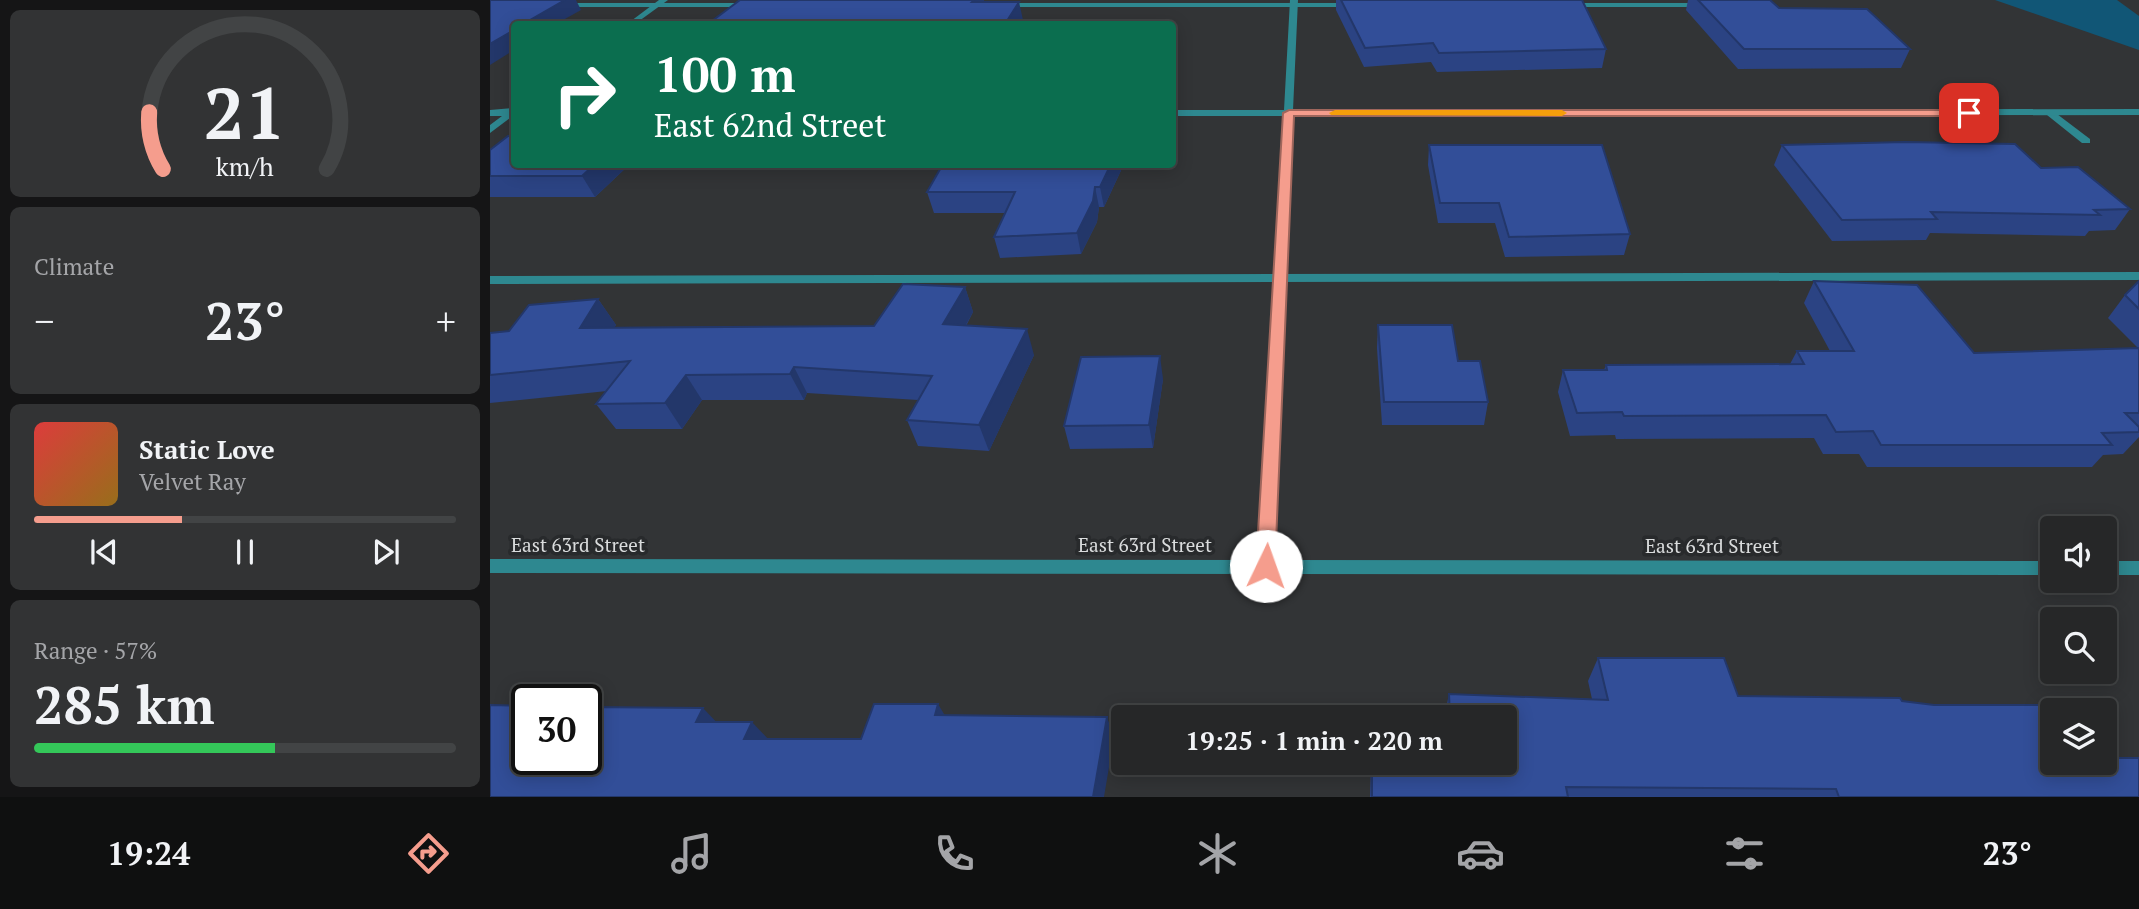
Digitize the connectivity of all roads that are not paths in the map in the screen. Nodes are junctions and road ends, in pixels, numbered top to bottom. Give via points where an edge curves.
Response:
1 (661, 2) edge
2 (1294, 3) edge
3 (546, 5) edge
4 (768, 5) edge
5 (990, 5) edge
6 (1363, 5) edge
7 (1558, 5) edge
8 (1724, 5) edge
9 (635, 21) edge
10 (2139, 112) edge
11 (490, 113) edge
12 (511, 113) edge
13 (1176, 113) edge
14 (1289, 113) junction
15 (2050, 113) junction
16 (511, 115) edge
17 (490, 130) edge
18 (2086, 141) dead end
19 (2139, 276) edge
20 (490, 280) edge
21 (1280, 280) junction
22 (490, 566) edge
23 (1266, 566) junction
24 (2040, 568) edge
25 (2117, 568) edge
26 (2139, 568) edge

1 - 3 street
1 - 4 street
1 - 9 street
2 - 5 street
2 - 6 street
2 - 14 street
7 - 8 street
10 - 15 street
11 - 12 street
13 - 14 street
14 - 15 street
14 - 21 street
15 - 18 street
16 - 17 street
19 - 21 street
20 - 21 street
21 - 23 street
22 - 23 street, East 63rd Street
23 - 24 street, East 63rd Street
25 - 26 street

